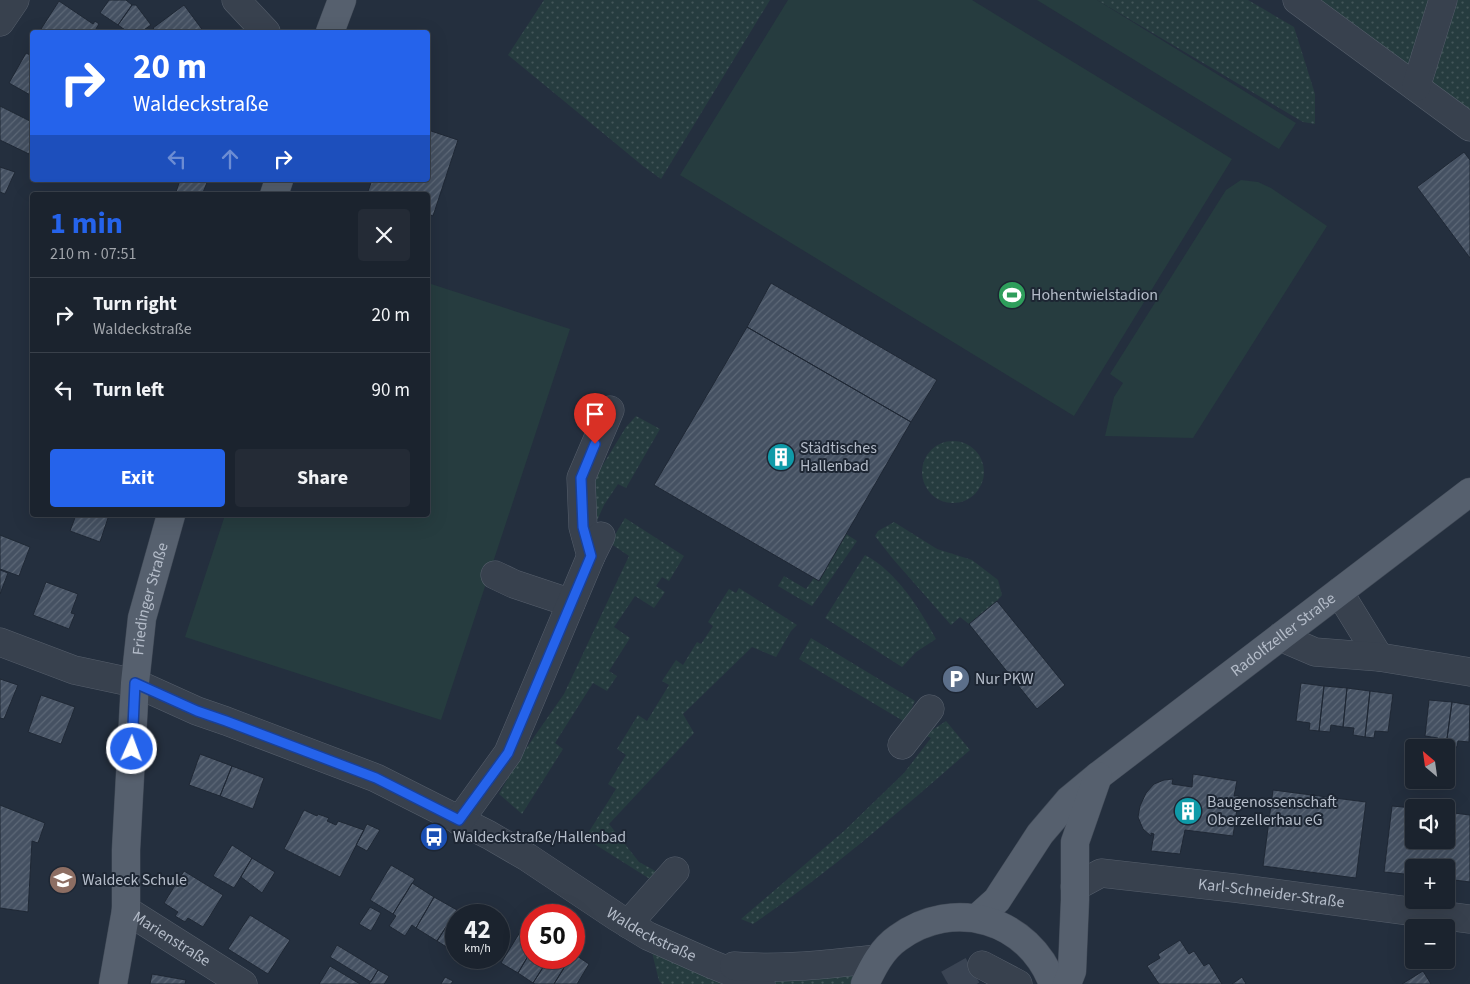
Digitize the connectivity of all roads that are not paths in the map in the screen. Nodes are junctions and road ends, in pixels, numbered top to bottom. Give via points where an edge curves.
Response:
1 (15, 0) edge
2 (236, 0) edge
3 (342, 0) edge
4 (1297, 0) edge
5 (1443, 0) edge
6 (0, 22) edge
7 (264, 30) edge
8 (331, 30) edge
9 (1416, 87) junction
10 (1470, 127) edge
11 (610, 410) dead end
12 (1470, 492) edge
13 (169, 517) edge
14 (495, 575) dead end
15 (1339, 592) junction
16 (571, 603) junction
17 (1280, 637) junction
18 (0, 642) edge
19 (1378, 657) junction
20 (1470, 672) edge
21 (135, 683) junction
22 (930, 709) dead end
23 (902, 744) dead end
24 (1098, 776) junction
25 (459, 820) junction
26 (676, 872) dead end
27 (1075, 887) junction
28 (126, 910) junction
29 (977, 918) junction
30 (1468, 918) edge
31 (628, 924) junction
32 (877, 959) junction
33 (711, 964) junction
34 (982, 965) dead end
35 (113, 984) edge
36 (243, 984) edge
37 (760, 984) edge
38 (864, 984) edge
39 (1018, 984) edge
40 (1053, 984) edge
41 (1067, 984) edge

1 - 6 street
2 - 7 street
3 - 8 main road
4 - 9 street
5 - 9 street
9 - 10 street
11 - 16 street via 581,478 583,527 596,546
12 - 15 main road, Radolfzeller Straße
13 - 21 main road, Friedinger Straße via 142,618
14 - 16 street
15 - 17 main road, Radolfzeller Straße
15 - 19 street
16 - 25 street via 508,753
17 - 19 street via 1315,652
17 - 24 main road, Radolfzeller Straße
18 - 21 street, Waldeckstraße via 74,670
19 - 20 street
21 - 25 street, Waldeckstraße via 197,711 376,778
21 - 28 main road, Friedinger Straße
22 - 23 street
24 - 27 main road via 1076,842
24 - 29 main road, Radolfzeller Straße via 1069,800 1046,827 997,900
25 - 31 street, Waldeckstraße via 527,857
26 - 31 street
27 - 30 street, Karl-Schneider-Straße via 1101,873
27 - 41 main road via 1072,971
28 - 35 main road, Friedinger Straße
28 - 36 street, Marienstraße
29 - 32 main road via 949,917 921,924 897,938
29 - 40 main road via 1002,927 1026,942 1039,956
31 - 33 street, Waldeckstraße
32 - 33 street, Waldeckstraße via 796,967
32 - 38 main road
33 - 37 street, Waldeckstraße
34 - 39 street

